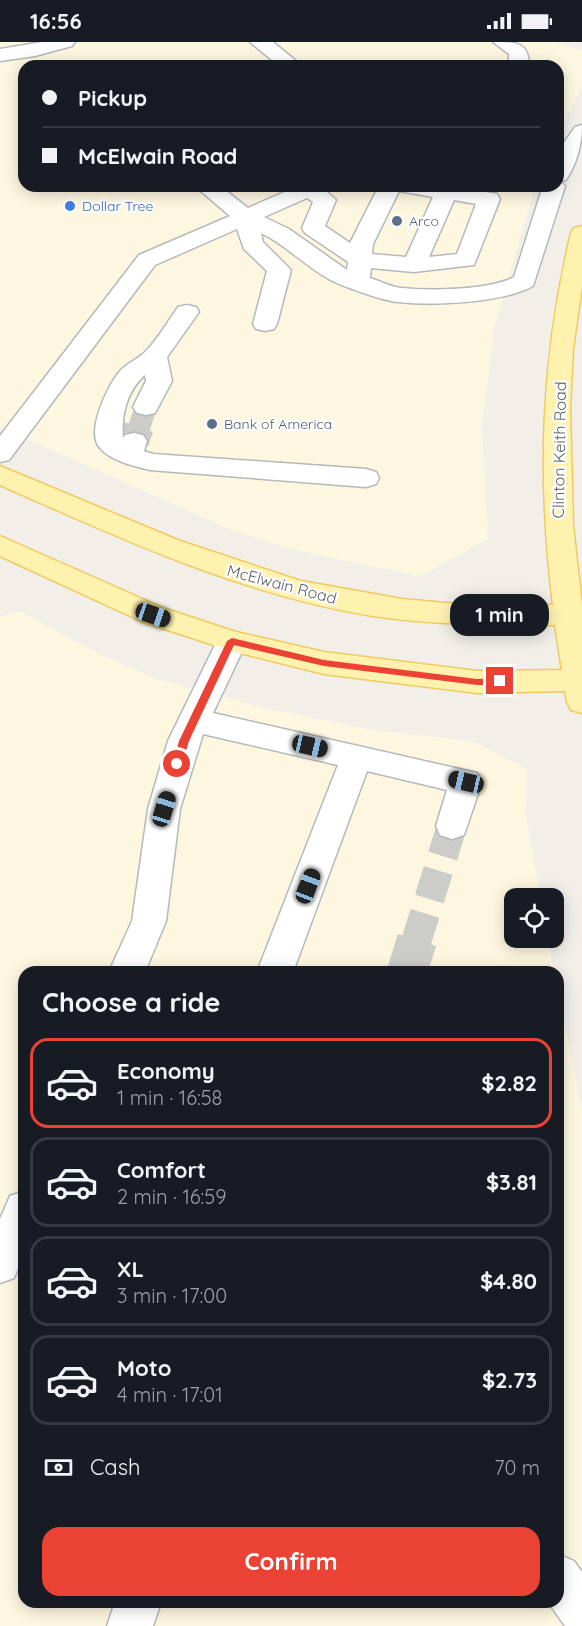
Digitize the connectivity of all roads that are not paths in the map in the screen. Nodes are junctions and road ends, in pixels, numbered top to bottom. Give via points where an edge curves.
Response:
1 (65, 42) edge
2 (260, 42) edge
3 (502, 42) edge
4 (30, 46) edge
5 (0, 56) edge
6 (48, 60) edge
7 (284, 60) edge
8 (519, 60) edge
9 (0, 71) edge
10 (582, 131) edge
11 (564, 159) edge
12 (214, 192) edge
13 (304, 192) edge
14 (317, 192) edge
15 (387, 192) edge
16 (447, 192) joint
17 (552, 192) edge
18 (245, 217) junction
19 (582, 233) edge
20 (414, 265) junction
21 (359, 271) junction
22 (187, 312) dead end
23 (265, 324) dead end
24 (154, 357) junction
25 (146, 407) tunnel mouth
26 (0, 454) edge
27 (0, 475) edge
28 (366, 478) dead end
29 (0, 545) edge
30 (575, 618) edge
31 (232, 641) junction
32 (581, 688) edge
33 (194, 720) junction
34 (357, 757) junction
35 (452, 826) tunnel mouth
36 (130, 966) edge
37 (277, 966) edge
38 (18, 1223) edge
39 (0, 1264) edge
40 (564, 1586) edge
41 (136, 1608) edge
42 (582, 1611) edge
43 (130, 1626) edge

1 - 4 lane
2 - 7 lane
3 - 8 lane via 519,52
4 - 5 lane
4 - 6 lane
4 - 9 lane
10 - 11 lane
12 - 18 lane
13 - 18 lane
14 - 21 lane via 325,200 314,228
15 - 21 lane via 361,244
16 - 20 lane
16 - 20 lane via 489,199 466,260
17 - 21 lane via 525,281 514,287 468,295 398,295
18 - 21 lane via 281,234 338,275
18 - 23 lane via 252,244 279,270
18 - 26 lane via 147,260
19 - 30 main road, Clinton Keith Road via 561,350 556,437 558,524
20 - 21 lane
22 - 24 lane
24 - 25 lane via 159,381
24 - 28 lane via 129,376 117,395 108,434 110,444 132,448 150,462
27 - 30 main road, McElwain Road via 202,561 346,601 469,615
29 - 31 main road via 153,615
30 - 32 main road, Clinton Keith Road
31 - 32 main road via 324,663 477,682
31 - 33 lane
33 - 34 lane
33 - 36 lane via 164,809 149,921
34 - 35 lane via 466,782
34 - 37 lane
38 - 39 lane
40 - 42 lane
41 - 43 lane

